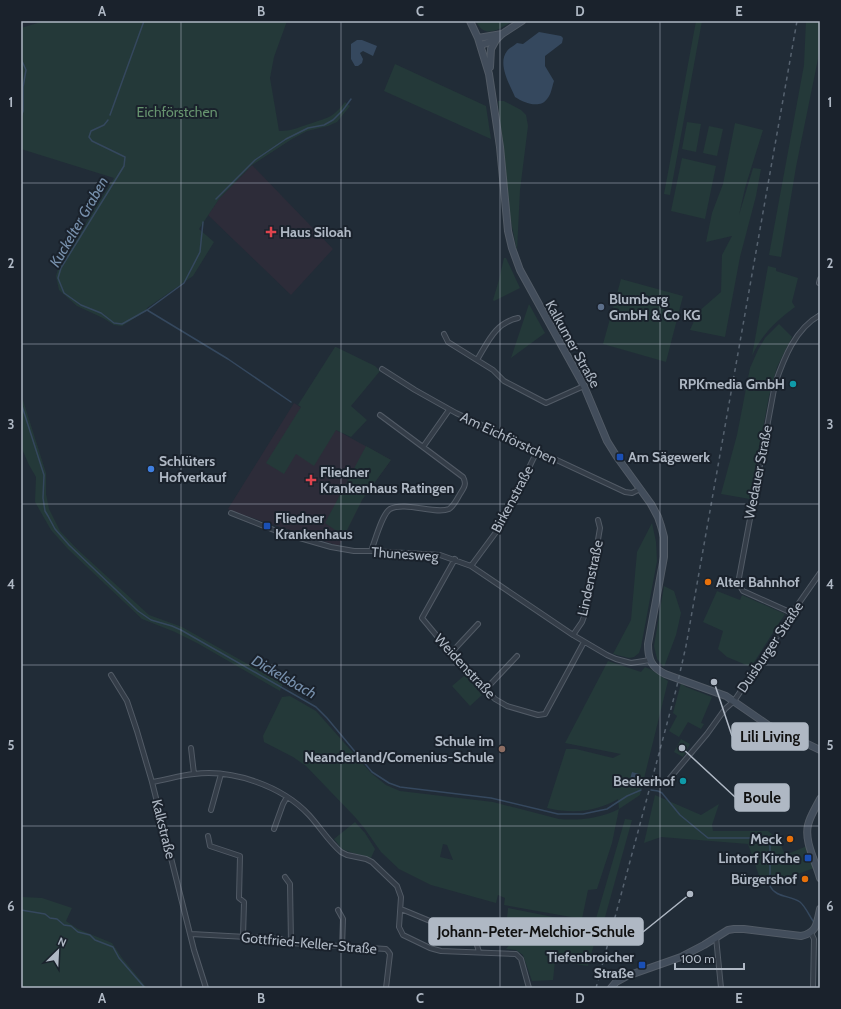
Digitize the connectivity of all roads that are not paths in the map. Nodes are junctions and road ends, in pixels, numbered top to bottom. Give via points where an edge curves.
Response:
1 (470, 21) edge
2 (522, 21) edge
3 (502, 34) junction
4 (478, 38) junction
5 (496, 40) junction
6 (481, 45) junction
7 (489, 74) junction
8 (820, 315) edge
9 (518, 318) dead end
10 (444, 334) dead end
11 (477, 360) junction
12 (382, 369) dead end
13 (584, 386) junction
14 (449, 410) junction
15 (380, 415) dead end
16 (423, 447) junction
17 (537, 451) junction
18 (640, 489) junction
19 (231, 513) dead end
20 (598, 520) dead end
21 (371, 551) junction
22 (455, 559) junction
23 (471, 566) junction
24 (820, 573) edge
25 (792, 613) junction
26 (478, 624) dead end
27 (573, 635) junction
28 (584, 642) junction
29 (451, 653) junction
30 (517, 656) dead end
31 (650, 660) junction
32 (111, 675) dead end
33 (485, 690) junction
34 (734, 701) junction
35 (191, 748) dead end
36 (820, 750) edge
37 (194, 774) junction
38 (221, 774) junction
39 (670, 778) dead end
40 (152, 782) junction
41 (287, 797) junction
42 (820, 799) edge
43 (210, 810) dead end
44 (274, 830) dead end
45 (208, 836) dead end
46 (819, 867) edge
47 (285, 876) dead end
48 (820, 878) edge
49 (401, 909) junction
50 (820, 909) edge
51 (338, 910) dead end
52 (813, 931) junction
53 (191, 934) junction
54 (243, 937) junction
55 (716, 937) junction
56 (291, 943) junction
57 (342, 946) junction
58 (479, 952) junction
59 (206, 988) edge
60 (386, 988) edge
61 (529, 988) edge
62 (611, 988) edge
63 (721, 988) edge
64 (813, 988) edge

1 - 4 main road, Kalkumer Straße
2 - 3 main road
3 - 4 main road
3 - 5 main road
4 - 6 main road, Kalkumer Straße
5 - 6 main road
5 - 7 main road via 490,54
6 - 7 main road, Kalkumer Straße
7 - 13 main road, Kalkumer Straße via 512,248 523,276
8 - 25 street, Wedauer Straße via 798,334 775,384 739,578 743,591
9 - 11 street via 497,329
10 - 11 street via 448,342
11 - 13 street via 493,370 504,382 546,403
12 - 14 street, Am Eichförstchen
13 - 18 main road, Kalkumer Straße via 607,441
14 - 16 street
14 - 17 street, Am Eichförstchen
15 - 16 street
16 - 21 street via 463,477 465,486 449,508 392,508 384,517
17 - 18 street, Am Eichförstchen via 625,492
17 - 23 street, Birkenstraße via 502,524
18 - 31 main road, Kalkumer Straße via 658,517 664,537 664,557 648,644
19 - 21 street, Thunesweg via 279,532 331,547
20 - 27 street, Lindenstraße via 600,528 586,611
21 - 22 street, Thunesweg via 440,555
22 - 23 street, Thunesweg
22 - 29 street, Weidenstraße via 422,618
23 - 27 street, Thunesweg
24 - 25 street, Duisburger Straße
25 - 34 street, Duisburger Straße
26 - 29 street
27 - 28 street, Thunesweg
28 - 31 street, Thunesweg via 624,662
28 - 33 street, Weidenstraße via 547,711 542,715 507,706
29 - 33 street, Weidenstraße
30 - 33 street
31 - 34 main road, Kalkumer Straße via 665,674 712,690
32 - 40 street, Kalkstraße via 127,701
34 - 36 main road via 768,725
34 - 39 street, Duisburger Straße
35 - 37 street
37 - 38 street
37 - 40 street
38 - 41 street via 261,783
38 - 43 street
40 - 53 street, Kalkstraße
41 - 44 street
41 - 49 street via 308,814 341,852 372,862 397,886 401,897
42 - 46 main road via 809,821 807,832
45 - 54 street via 210,846 240,856 239,898 244,902
46 - 48 main road
47 - 56 street via 290,884
49 - 58 street via 447,928 473,931
49 - 58 street via 399,927 408,938 441,951
50 - 52 main road
51 - 57 street via 343,919
52 - 55 main road via 801,936 734,929
52 - 64 street
53 - 54 street, Gottfried-Keller-Straße
53 - 59 street, Kalkstraße
54 - 56 street, Gottfried-Keller-Straße via 282,939
55 - 62 main road via 681,957 627,976
55 - 63 street
56 - 57 street, Gottfried-Keller-Straße
57 - 60 street, Gottfried-Keller-Straße via 386,949 390,954
58 - 61 street via 512,953 519,956

